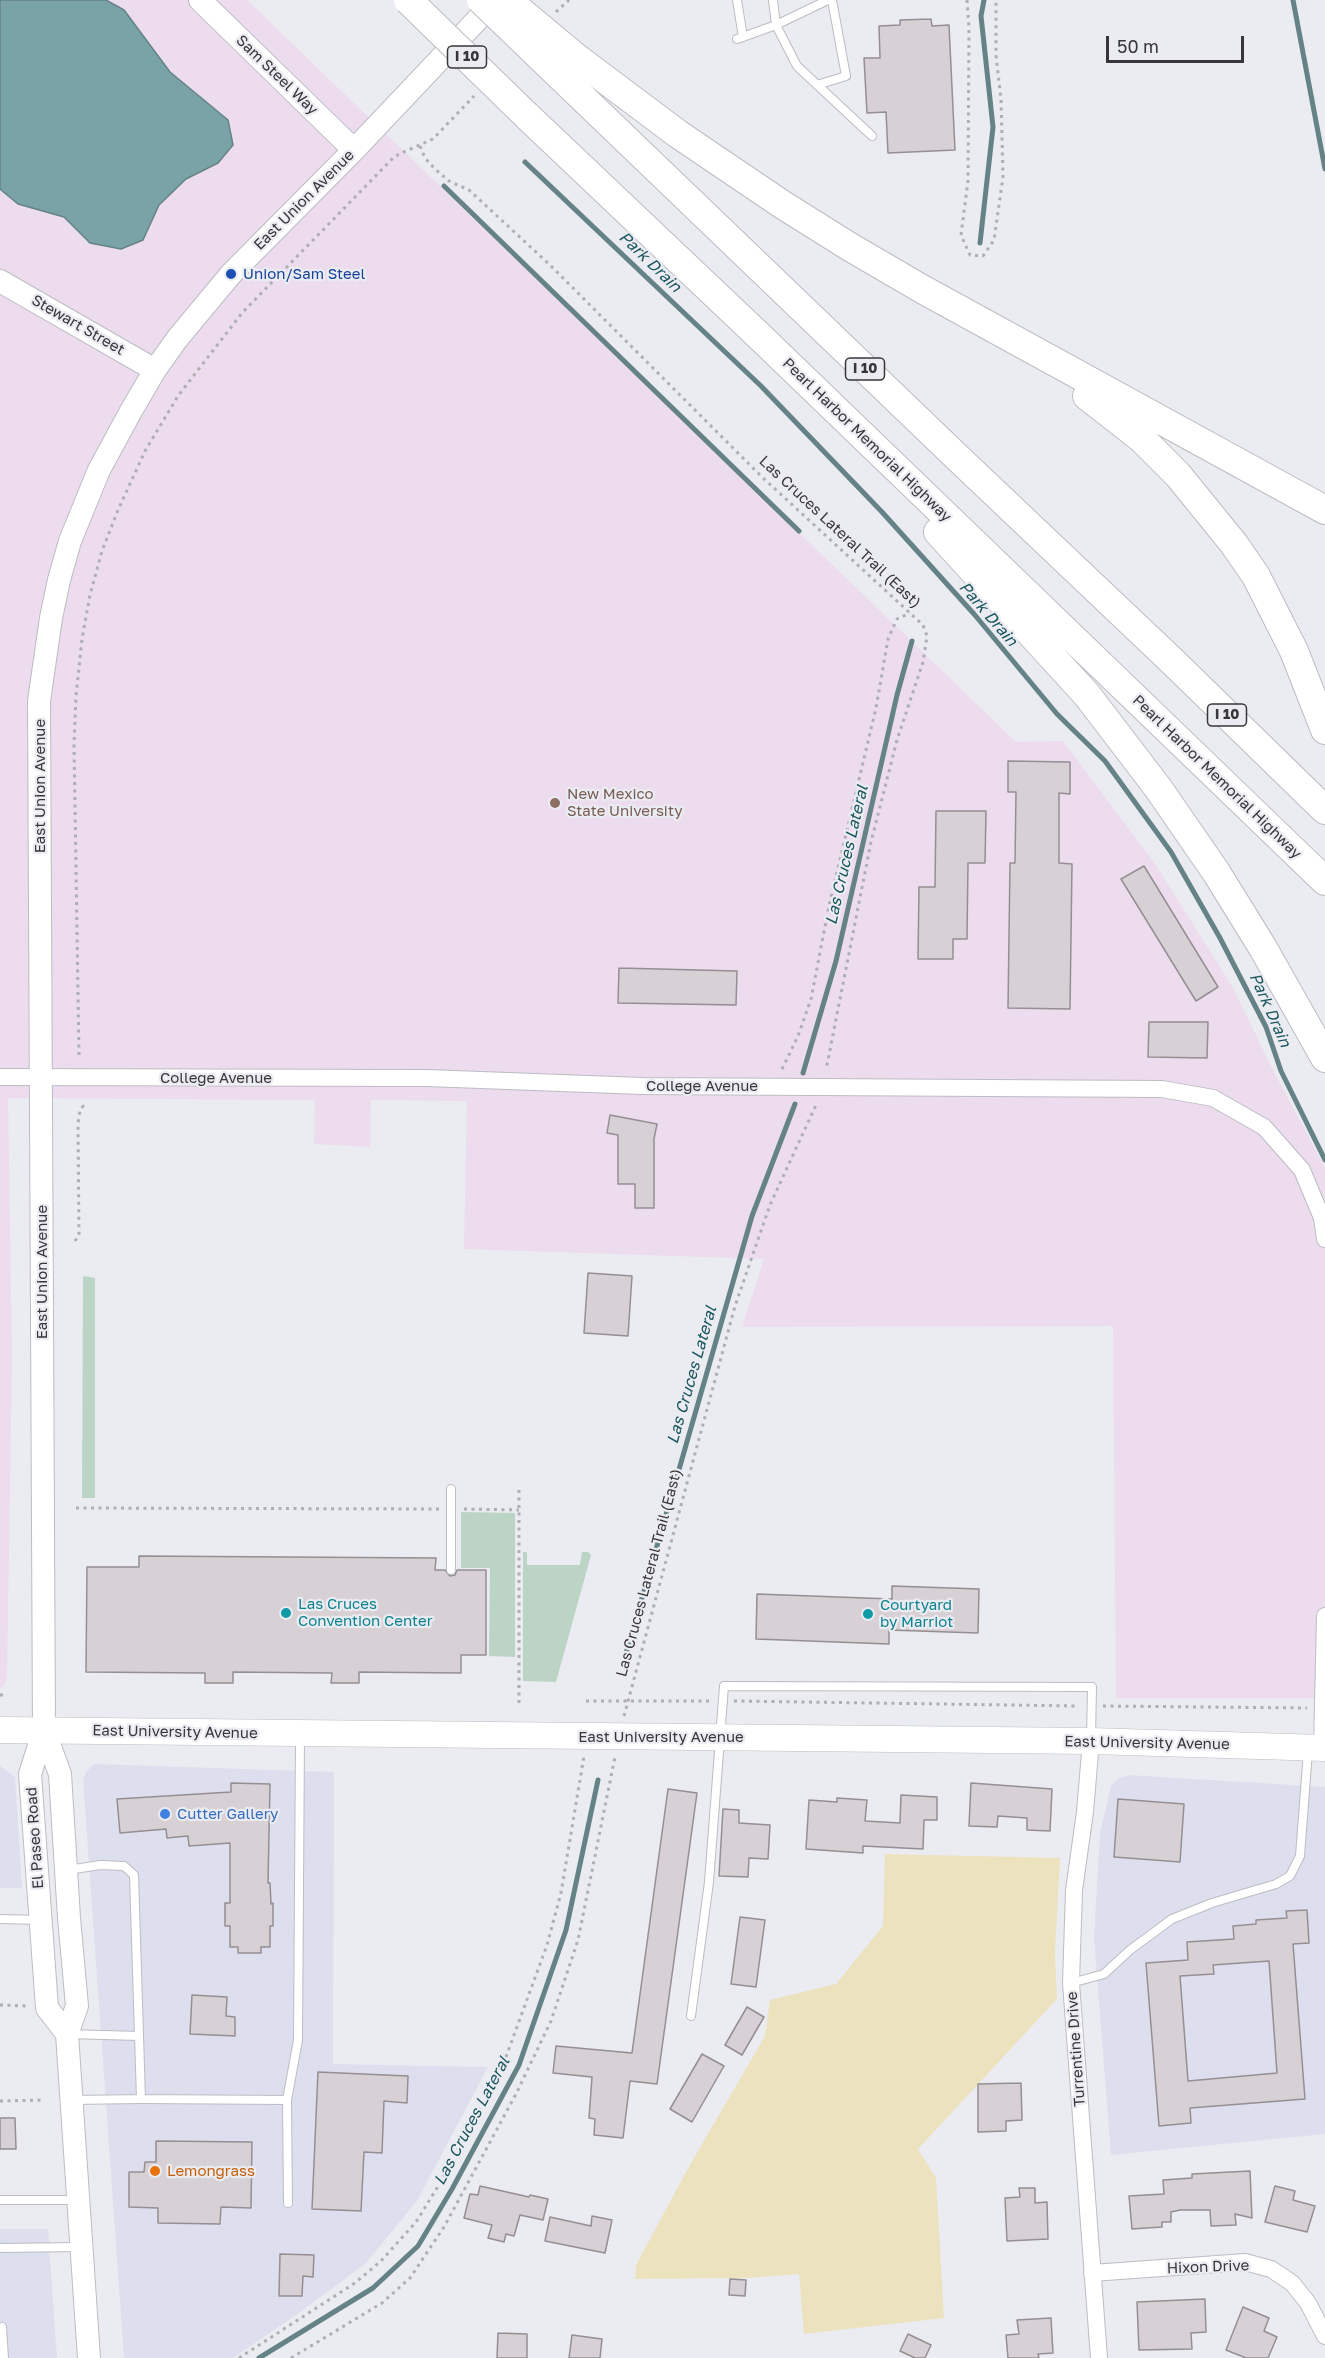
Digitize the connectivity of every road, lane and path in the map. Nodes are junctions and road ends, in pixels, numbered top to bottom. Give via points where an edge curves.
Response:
1 (200, 0) edge
2 (408, 0) edge
3 (481, 0) edge
4 (496, 0) edge
5 (507, 0) edge
6 (569, 0) edge
7 (737, 0) edge
8 (773, 0) edge
9 (830, 0) edge
10 (967, 0) edge
11 (996, 0) edge
12 (556, 12) dead end
13 (776, 25) junction
14 (569, 68) junction
15 (817, 85) junction
16 (477, 94) dead end
17 (872, 136) dead end
18 (420, 146) junction
19 (354, 150) junction
20 (0, 281) edge
21 (922, 289) junction
22 (756, 333) junction
23 (155, 370) junction
24 (1325, 510) edge
25 (910, 613) junction
26 (1325, 730) edge
27 (1325, 810) edge
28 (1315, 872) edge
29 (79, 1055) dead end
30 (1325, 1059) edge
31 (0, 1077) edge
32 (41, 1078) junction
33 (774, 1087) junction
34 (822, 1088) junction
35 (80, 1101) dead end
36 (1325, 1239) edge
37 (75, 1241) dead end
38 (451, 1489) dead end
39 (519, 1490) dead end
40 (76, 1508) dead end
41 (451, 1509) junction
42 (519, 1510) junction
43 (451, 1570) dead end
44 (1325, 1616) edge
45 (586, 1701) dead end
46 (627, 1701) junction
47 (723, 1701) junction
48 (519, 1702) dead end
49 (1093, 1706) junction
50 (1324, 1708) edge
51 (0, 1730) edge
52 (44, 1730) junction
53 (300, 1733) junction
54 (587, 1737) junction
55 (619, 1737) junction
56 (722, 1737) junction
57 (1091, 1741) junction
58 (1320, 1748) edge
59 (66, 1870) junction
60 (0, 1919) edge
61 (41, 1920) junction
62 (1071, 1983) junction
63 (0, 2005) edge
64 (36, 2006) dead end
65 (691, 2016) dead end
66 (67, 2034) junction
67 (139, 2036) junction
68 (141, 2099) junction
69 (43, 2100) dead end
70 (71, 2100) junction
71 (287, 2100) junction
72 (0, 2101) edge
73 (79, 2199) junction
74 (0, 2200) edge
75 (288, 2203) dead end
76 (82, 2247) junction
77 (0, 2248) edge
78 (1092, 2273) junction
79 (0, 2328) edge
80 (1325, 2336) edge
81 (4, 2358) edge
82 (88, 2358) edge
83 (239, 2358) edge
84 (291, 2358) edge
85 (1099, 2358) edge

1 - 19 street, Sam Steel Way
2 - 22 highway, Pearl Harbor Memorial Highway / I 10, bridge
3 - 14 highway, I 10, bridge
4 - 19 street, East Union Avenue
5 - 14 highway, bridge
6 - 12 path
7 - 13 lane via 740,38
8 - 13 lane
9 - 13 lane
9 - 15 lane via 846,76
10 - 11 path via 968,181 961,235 970,255 983,256 994,240 1002,188
13 - 15 lane via 797,66
14 - 21 highway
14 - 27 highway, I 10 via 958,459
15 - 17 lane
16 - 18 path via 433,139
18 - 25 path, Las Cruces Lateral Trail (East) via 435,169 469,190 534,249 762,477
18 - 29 path via 394,156 242,313 204,360 145,451 102,551 82,639 75,706
19 - 23 street, East Union Avenue via 231,274
20 - 23 street, Stewart Street
21 - 24 highway
21 - 26 highway via 1106,409 1178,475 1256,576 1294,651
22 - 28 highway, Pearl Harbor Memorial Highway / I 10
22 - 30 highway via 1117,732 1216,872
23 - 32 street, East Union Avenue via 83,506 51,618 39,700
25 - 33 path via 897,619 888,639 811,999
25 - 34 path, Las Cruces Lateral Trail (East) via 927,636 923,662 873,832
31 - 32 street, College Avenue
32 - 33 street, College Avenue via 427,1078
32 - 52 street, East Union Avenue
33 - 34 street, College Avenue
34 - 36 street, College Avenue via 1162,1089 1213,1098 1264,1127 1302,1170 1322,1218
34 - 46 path, Las Cruces Lateral Trail (East) via 770,1205 735,1306
35 - 37 path via 83,1106 78,1123 79,1235
38 - 41 lane
39 - 42 path
40 - 41 path
41 - 42 path
41 - 43 lane
42 - 48 path
44 - 50 street
45 - 46 path
46 - 47 path
46 - 55 path, Las Cruces Lateral Trail (East)
47 - 49 path
47 - 49 lane via 724,1686 1092,1687
47 - 56 lane
49 - 50 path
49 - 57 lane
50 - 58 street
51 - 52 main road, East University Avenue
52 - 53 main road, East University Avenue
52 - 59 street, El Paseo Road via 60,1774
52 - 61 street, El Paseo Road via 30,1774
53 - 54 main road, East University Avenue
53 - 71 lane via 298,2040
54 - 55 main road, East University Avenue
54 - 83 path via 561,1893 547,1945 503,2065 440,2183 416,2222 381,2261 355,2283
55 - 56 main road, East University Avenue
55 - 84 path, Las Cruces Lateral Trail (East) via 578,1940 551,2021 516,2094 444,2227 410,2278 382,2303
56 - 57 main road, East University Avenue
56 - 65 lane via 709,1882
57 - 58 main road, East University Avenue
57 - 62 street, Turrentine Drive via 1074,1890
58 - 62 lane via 1300,1856 1290,1876 1172,1919 1104,1974
59 - 66 street, El Paseo Road via 77,2006
59 - 67 lane via 123,1866 134,1875
60 - 61 lane
61 - 66 street, El Paseo Road via 47,2008
62 - 78 street, Turrentine Drive
63 - 64 path
66 - 67 lane
66 - 70 street, El Paseo Road
67 - 68 lane
68 - 70 lane
68 - 71 lane
69 - 72 path
70 - 73 street, El Paseo Road
71 - 75 lane
73 - 74 lane
73 - 76 street, El Paseo Road
76 - 77 lane
76 - 82 street, El Paseo Road
78 - 80 street, Hixon Drive via 1245,2262 1271,2269 1292,2283 1308,2303
78 - 85 street, Turrentine Drive
79 - 81 lane

